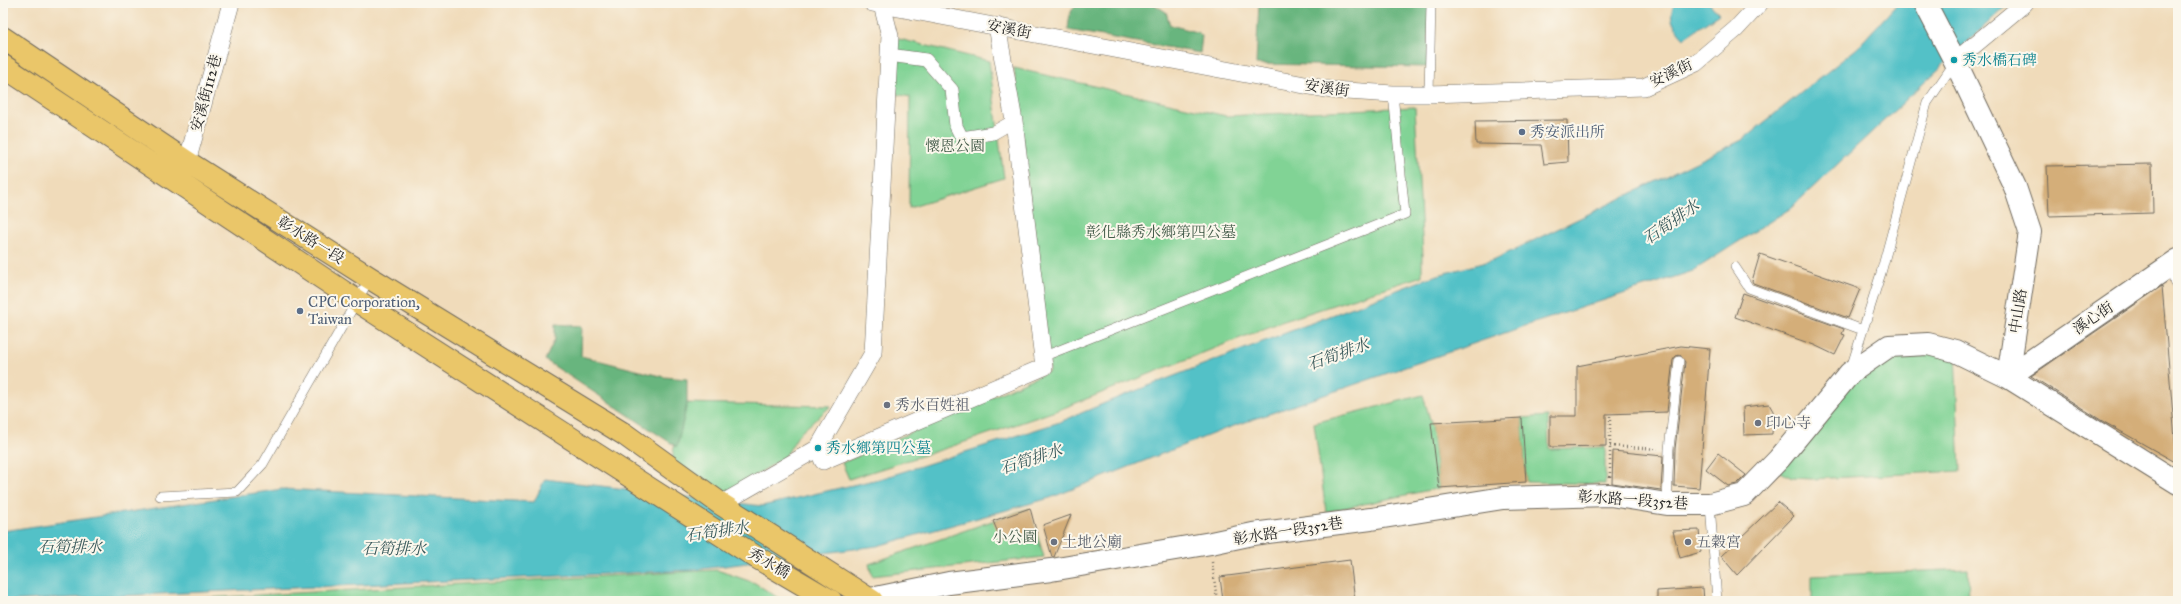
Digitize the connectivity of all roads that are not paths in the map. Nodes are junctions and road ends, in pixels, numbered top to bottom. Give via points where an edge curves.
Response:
1 (231, 3) edge
2 (1431, 3) edge
3 (1760, 3) edge
4 (1925, 3) edge
5 (2025, 3) edge
6 (877, 4) edge
7 (997, 26) junction
8 (3, 38) edge
9 (889, 55) junction
10 (1955, 61) junction
11 (3, 66) edge
12 (1393, 94) junction
13 (1429, 94) junction
14 (1014, 121) junction
15 (187, 162) junction
16 (173, 180) junction
17 (1735, 267) dead end
18 (2177, 268) edge
19 (370, 278) junction
20 (357, 301) junction
21 (1863, 330) junction
22 (1042, 357) junction
23 (1679, 361) dead end
24 (1850, 373) junction
25 (2008, 377) junction
26 (624, 434) joint
27 (818, 448) junction
28 (606, 459) joint
29 (2178, 483) edge
30 (160, 496) dead end
31 (721, 504) junction
32 (1667, 504) junction
33 (1710, 504) junction
34 (867, 600) edge
35 (831, 601) edge
36 (1717, 601) edge

1 - 15 street, 安溪街112巷
2 - 13 lane
3 - 13 street, 安溪街 via 1696,63 1644,87
4 - 10 street, 中山路
5 - 10 street
6 - 7 street, 安溪街
6 - 9 street via 890,36
7 - 12 street, 安溪街 via 1332,90
7 - 14 street
8 - 15 main road, 彰水路一段
9 - 14 street via 926,60 952,90 956,126 962,138 993,133
9 - 27 street via 873,353
10 - 21 lane via 1926,103 1881,273
10 - 25 street, 中山路 via 2015,187 2030,232
11 - 16 main road, 彰水路一段
12 - 13 street, 安溪街
12 - 22 lane via 1405,214
14 - 22 street
15 - 16 street, 安溪街112巷
15 - 19 main road, 彰水路一段
16 - 20 main road, 彰水路一段
17 - 21 lane via 1749,288
18 - 25 street, 溪心街
19 - 20 lane
19 - 26 main road, 彰水路一段
20 - 28 main road, 彰水路一段
20 - 30 lane via 263,464 237,492
21 - 24 lane
22 - 27 street via 1044,367 823,461
23 - 32 lane via 1668,449
24 - 25 street, 彰水路一段352巷 via 1889,346 1928,344 1956,351
24 - 33 street, 彰水路一段352巷 via 1779,459 1744,495
25 - 29 street
26 - 31 main road, 秀水橋
27 - 31 street
28 - 35 main road, 秀水橋 via 756,557
31 - 34 main road, 秀水橋
32 - 33 street, 彰水路一段352巷
32 - 34 street, 彰水路一段352巷 via 1610,496 1503,498 1253,534 1210,544 1051,570 949,583
33 - 36 lane

